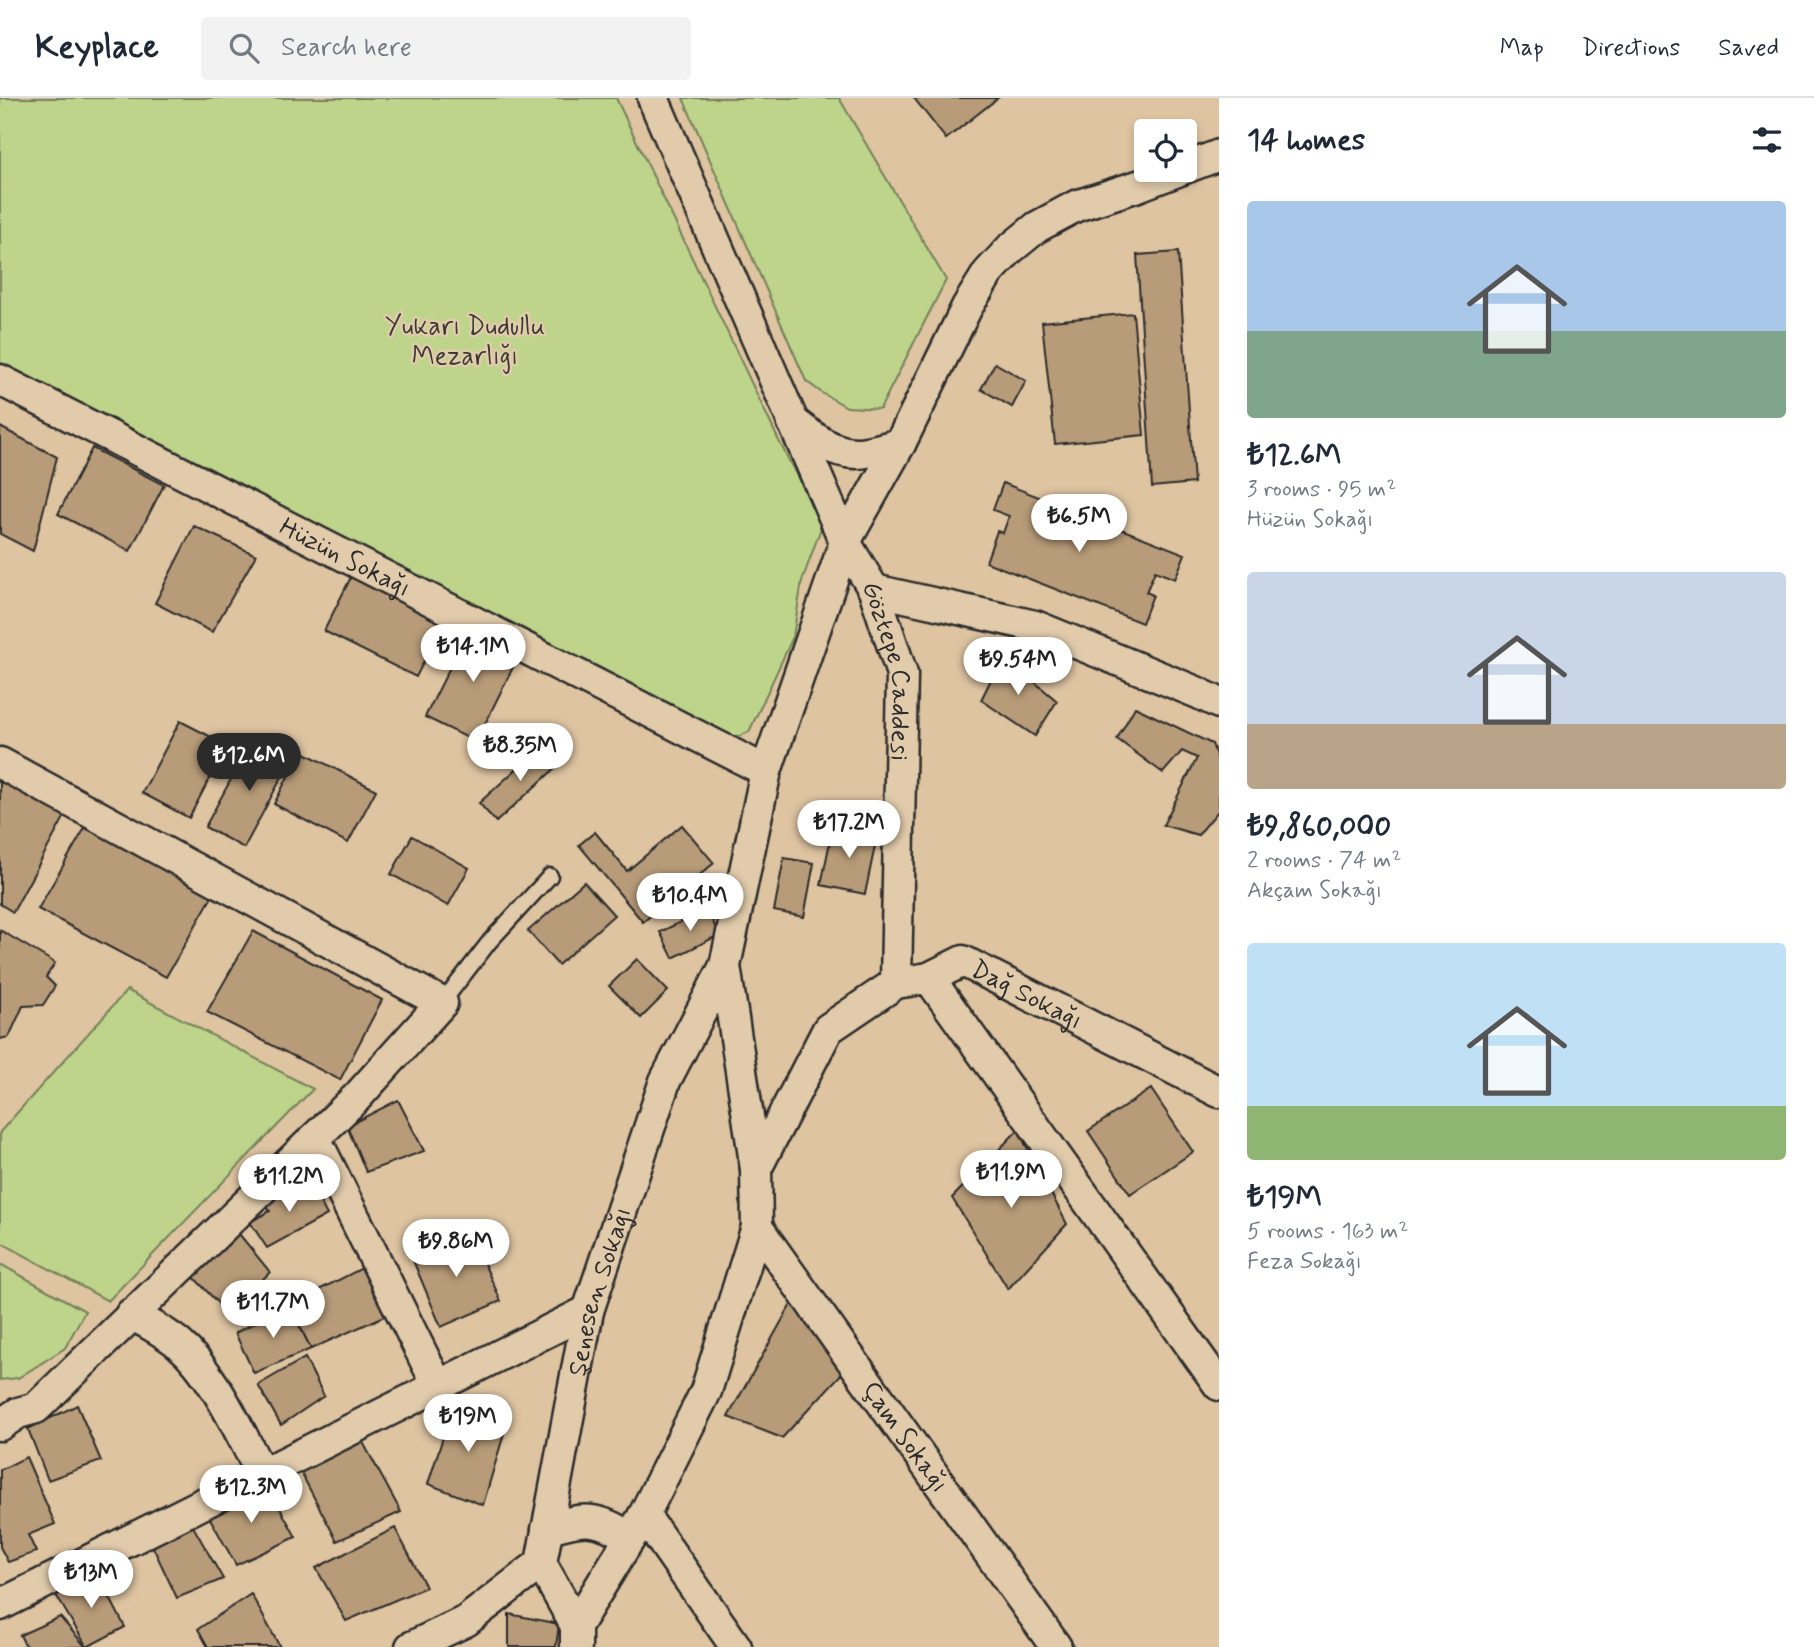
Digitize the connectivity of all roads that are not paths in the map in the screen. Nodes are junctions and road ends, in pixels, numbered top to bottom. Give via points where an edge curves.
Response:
1 (653, 98) edge
2 (1219, 155) edge
3 (1197, 163) edge
4 (1148, 182) edge
5 (0, 380) edge
6 (792, 421) junction
7 (900, 444) junction
8 (845, 542) junction
9 (874, 590) junction
10 (1219, 703) edge
11 (0, 764) edge
12 (766, 771) junction
13 (551, 876) dead end
14 (725, 966) junction
15 (929, 978) junction
16 (896, 983) junction
17 (442, 1003) junction
18 (1219, 1092) edge
19 (315, 1138) junction
20 (756, 1169) junction
21 (757, 1227) junction
22 (588, 1311) junction
23 (131, 1314) junction
24 (1219, 1385) edge
25 (438, 1387) junction
26 (6, 1413) edge
27 (262, 1474) junction
28 (637, 1527) junction
29 (547, 1529) junction
30 (541, 1563) junction
31 (0, 1605) edge
32 (576, 1637) edge
33 (411, 1647) edge
34 (736, 1647) edge
35 (1056, 1647) edge

1 - 6 street, Göztepe Caddesi
2 - 3 street
4 - 7 street via 1076,206 1037,227 1010,249 967,307
5 - 12 street, Hüzün Sokağı
6 - 7 street via 835,449 856,453
6 - 8 street, Göztepe Caddesi
7 - 8 street
8 - 9 street, Göztepe Caddesi
8 - 12 street
9 - 10 street via 1035,626
9 - 16 street, Göztepe Caddesi via 902,674
11 - 17 street
12 - 14 street
13 - 17 lane via 490,941
14 - 20 street
14 - 22 street, Şenesen Sokağı via 665,1081
15 - 16 street, Dağ Sokağı
15 - 18 street, Dağ Sokağı via 963,961
15 - 24 street
16 - 20 street, Dağ Sokağı via 828,1029
17 - 19 street
19 - 23 street
19 - 25 street
20 - 21 street
21 - 28 street via 706,1391
21 - 35 street, Çam Sokağı
22 - 25 street
22 - 29 street, Şenesen Sokağı
23 - 26 street via 36,1408
23 - 27 street via 156,1327 196,1360
25 - 27 street
27 - 31 street
28 - 29 street via 596,1521
28 - 32 street
28 - 34 street
29 - 30 street, Şenesen Sokağı
30 - 32 street
30 - 33 street via 466,1621

